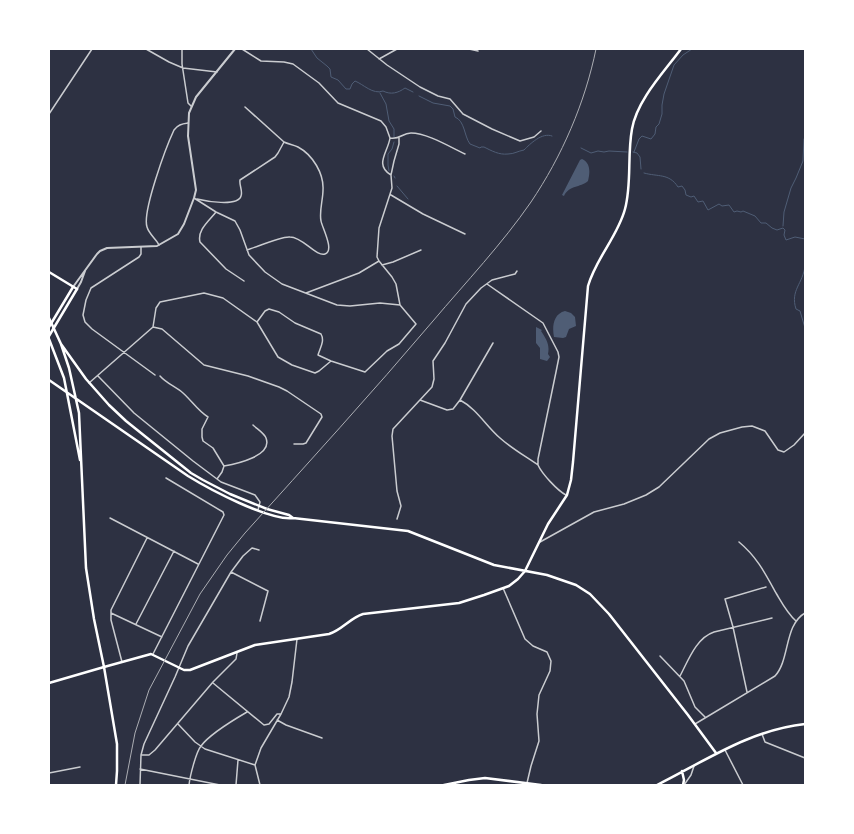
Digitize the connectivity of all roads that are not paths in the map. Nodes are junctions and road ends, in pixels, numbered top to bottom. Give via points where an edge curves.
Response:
1 (92, 49) edge
2 (146, 49) edge
3 (182, 49) edge
4 (235, 49) edge
5 (242, 49) edge
6 (367, 49) edge
7 (397, 49) edge
8 (469, 49) edge
9 (681, 49) edge
10 (478, 51) dead end
11 (380, 59) junction
12 (183, 68) junction
13 (217, 72) junction
14 (191, 106) junction
15 (245, 107) dead end
16 (49, 114) edge
17 (188, 123) junction
18 (540, 131) dead end
19 (390, 138) junction
20 (399, 138) junction
21 (284, 142) junction
22 (465, 154) dead end
23 (391, 175) junction
24 (390, 194) junction
25 (194, 198) junction
26 (197, 200) junction
27 (216, 212) junction
28 (465, 234) dead end
29 (159, 245) junction
30 (141, 247) junction
31 (247, 250) junction
32 (421, 250) dead end
33 (379, 261) junction
34 (382, 265) junction
35 (86, 270) junction
36 (517, 271) dead end
37 (50, 273) edge
38 (244, 281) dead end
39 (487, 284) junction
40 (73, 287) junction
41 (77, 290) junction
42 (306, 293) junction
43 (400, 305) junction
44 (49, 318) edge
45 (257, 322) junction
46 (49, 327) edge
47 (154, 327) junction
48 (49, 337) edge
49 (60, 342) junction
50 (493, 343) dead end
51 (124, 352) junction
52 (331, 361) junction
53 (155, 375) dead end
54 (98, 376) junction
55 (160, 376) dead end
56 (49, 380) edge
57 (89, 383) junction
58 (420, 400) junction
59 (460, 400) junction
60 (253, 425) dead end
61 (805, 433) edge
62 (294, 444) dead end
63 (538, 465) junction
64 (224, 466) junction
65 (81, 468) junction
66 (166, 478) dead end
67 (217, 479) junction
68 (567, 495) junction
69 (259, 506) junction
70 (258, 510) junction
71 (110, 518) dead end
72 (293, 518) junction
73 (397, 519) dead end
74 (544, 533) junction
75 (550, 537) junction
76 (148, 538) junction
77 (540, 542) junction
78 (739, 542) dead end
79 (259, 550) dead end
80 (174, 551) junction
81 (198, 564) junction
82 (525, 571) junction
83 (230, 572) junction
84 (766, 587) dead end
85 (503, 588) junction
86 (111, 613) junction
87 (805, 614) edge
88 (772, 618) dead end
89 (260, 621) dead end
90 (796, 621) junction
91 (136, 624) junction
92 (733, 627) junction
93 (162, 637) junction
94 (297, 639) junction
95 (237, 651) junction
96 (155, 655) junction
97 (660, 656) dead end
98 (122, 662) junction
99 (104, 667) junction
100 (177, 667) junction
101 (680, 676) junction
102 (213, 682) junction
103 (49, 683) edge
104 (747, 692) junction
105 (247, 712) junction
106 (281, 714) junction
107 (705, 717) junction
108 (277, 720) junction
109 (178, 724) junction
110 (695, 724) junction
111 (805, 724) edge
112 (762, 734) junction
113 (322, 738) dead end
114 (201, 746) junction
115 (724, 749) junction
116 (716, 753) junction
117 (141, 755) junction
118 (805, 758) edge
119 (238, 760) junction
120 (694, 764) junction
121 (255, 765) junction
122 (80, 767) dead end
123 (140, 769) junction
124 (682, 771) junction
125 (49, 773) edge
126 (190, 779) junction
127 (527, 783) junction
128 (116, 785) edge
129 (140, 785) edge
130 (189, 785) edge
131 (220, 785) edge
132 (236, 785) edge
133 (260, 785) edge
134 (444, 785) edge
135 (541, 785) edge
136 (657, 785) edge
137 (683, 785) edge
138 (744, 785) edge

1 - 16 street
2 - 12 street
3 - 12 street
4 - 13 street
5 - 19 street via 261,61 293,64 338,103 381,121
6 - 11 street
7 - 11 street
8 - 10 street
9 - 68 main road via 636,114 632,130 625,210 620,224 594,267 588,286 573,462
11 - 18 street via 420,87 450,99 463,114 492,129 520,140 534,137
12 - 13 street
12 - 14 street via 188,103
13 - 14 street
14 - 17 street
15 - 21 street
17 - 25 street via 196,187
17 - 29 street via 177,126 174,130 149,201 147,228
19 - 20 street
19 - 23 street via 382,162 385,171
20 - 22 street via 409,133 417,134
20 - 23 street
21 - 26 street via 275,157 240,180 241,194 236,201 217,203
21 - 31 street via 305,152 321,175 323,190 320,220 329,251 320,254 307,243 290,237
23 - 24 street
24 - 28 street via 423,214
24 - 33 street via 379,228
25 - 26 street
25 - 29 street via 180,231
26 - 27 street
27 - 31 street via 236,223
27 - 38 street via 203,227 200,242 226,269
29 - 30 street
30 - 35 street via 103,249
30 - 51 street via 139,257 91,288 84,308 84,319 87,324
31 - 42 street via 257,265 273,279
32 - 34 street
33 - 34 street
33 - 42 street via 359,274
34 - 43 street via 396,284
35 - 40 street
35 - 41 street
36 - 39 street via 515,274 495,278
37 - 40 main road
39 - 58 street via 466,304 433,361 433,383
39 - 63 street via 543,323 558,352
40 - 41 main road
40 - 46 main road
41 - 48 main road
42 - 43 street via 342,306 380,303
43 - 52 street via 416,324 399,344 387,351 365,372
44 - 49 main road
45 - 47 street via 226,300 204,293 160,302 155,310
45 - 52 street via 278,357 286,362 315,373
45 - 52 street via 265,311 272,309 295,323 318,332 323,339 318,355
47 - 51 street
47 - 62 street via 162,329 204,365 279,387 322,415 306,443
48 - 65 main road via 64,378
49 - 57 main road
49 - 65 main road via 79,413
50 - 59 street
51 - 53 street
51 - 54 street
54 - 57 street
54 - 67 street via 134,413
55 - 64 street via 183,393 208,417 202,429 203,441 213,448
56 - 70 main road via 200,484
57 - 69 main road via 126,421 191,473 216,488
58 - 59 street via 450,410
58 - 73 street via 392,432 397,491 401,506
59 - 63 street via 479,415 501,439
60 - 64 street via 265,436 265,449 259,455 245,461
61 - 75 street via 784,452 778,450 765,431 752,426 720,433 709,439 659,487 646,495 594,512
63 - 68 street via 550,481
64 - 67 street
65 - 99 main road via 86,568
66 - 81 street via 224,513
67 - 69 street via 255,495 259,500
68 - 74 main road
69 - 70 street
69 - 72 main road
70 - 72 main road
71 - 76 street
72 - 82 main road via 405,531 494,565
74 - 75 street
74 - 77 main road
75 - 77 street
76 - 80 street
76 - 86 street
77 - 82 main road
78 - 90 street via 751,552 787,612
79 - 83 street via 252,548 248,551
80 - 81 street
80 - 91 street
81 - 93 street
82 - 85 main road
82 - 110 main road via 565,580 595,599
83 - 89 street via 268,591
83 - 100 street
84 - 92 street via 725,599
85 - 94 main road via 458,603 363,614 354,617 333,633
85 - 127 street via 525,639 546,652 551,661 550,671 539,695 539,741
86 - 91 street
86 - 98 street
87 - 90 street
88 - 92 street
90 - 104 street via 778,672
91 - 93 street
92 - 101 street via 710,633 702,638
92 - 104 street
93 - 96 street
94 - 95 main road via 255,645
94 - 106 street via 291,690
95 - 100 main road via 194,669
95 - 102 street via 236,658
96 - 98 main road
96 - 100 main road
97 - 101 street
98 - 99 main road
99 - 103 main road
99 - 128 main road via 117,744
100 - 117 street
101 - 107 street via 694,707
102 - 105 street
102 - 109 street
104 - 107 street
105 - 106 street via 265,725 277,714
105 - 114 street
106 - 108 street
107 - 110 street
108 - 113 street
108 - 121 street via 261,748
109 - 114 street
109 - 117 street via 152,754
110 - 116 main road
111 - 112 main road
112 - 115 main road
112 - 118 street via 765,742
114 - 119 street
114 - 126 street
115 - 116 main road
115 - 138 street
116 - 120 main road
117 - 123 street
119 - 121 street
119 - 132 street
120 - 124 main road
120 - 137 street via 691,775
121 - 133 street
122 - 125 street
123 - 126 street
123 - 129 street
124 - 136 main road
124 - 137 main road
126 - 130 street
126 - 131 street
127 - 134 main road via 485,778
127 - 135 main road

